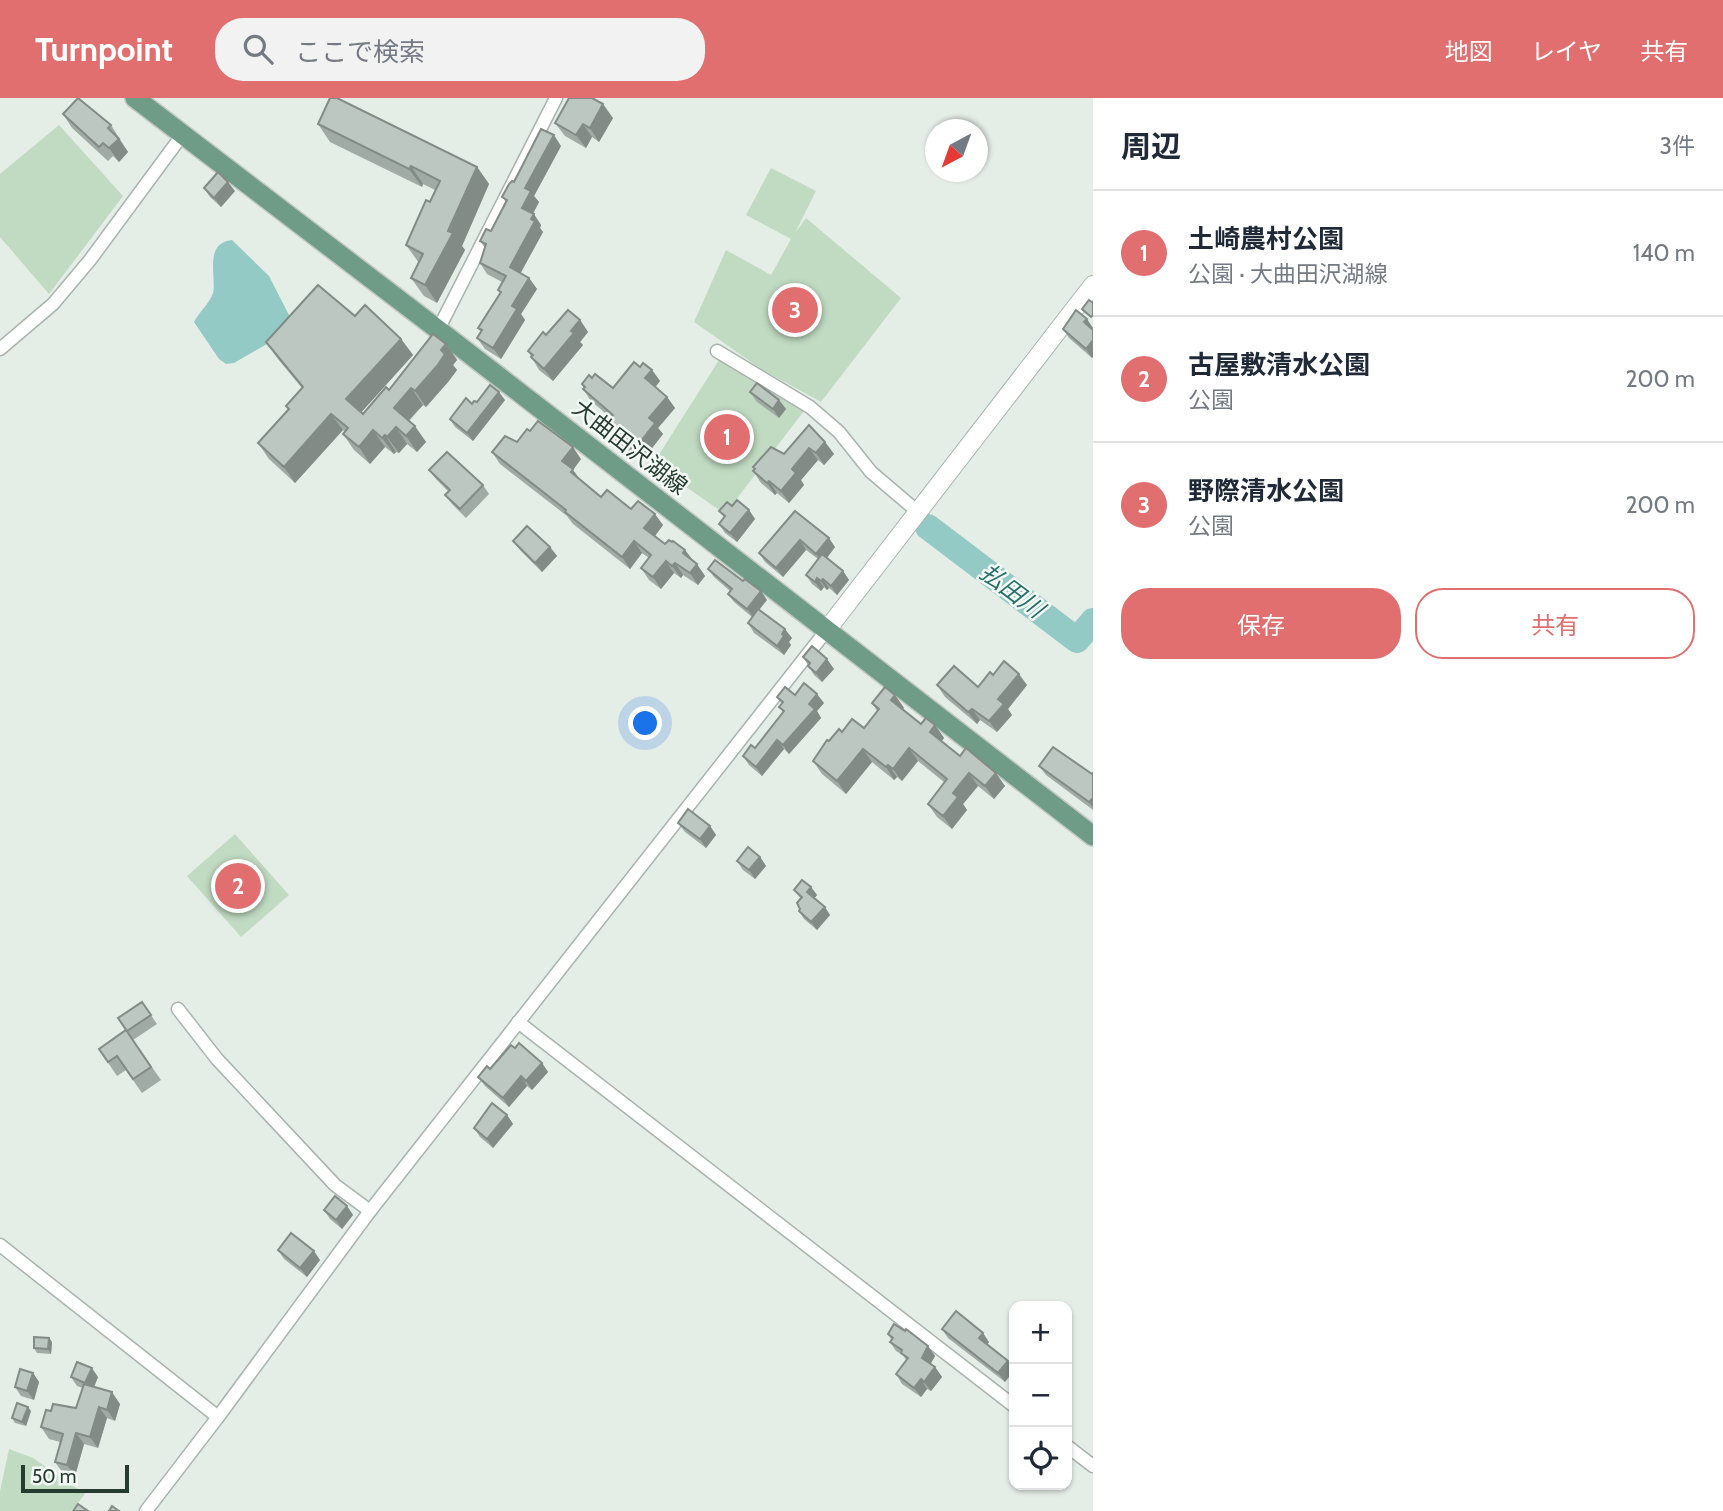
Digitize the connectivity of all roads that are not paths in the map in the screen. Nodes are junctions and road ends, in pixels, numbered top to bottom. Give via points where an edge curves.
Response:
1 (135, 98) edge
2 (556, 98) edge
3 (183, 134) junction
4 (1093, 285) edge
5 (438, 330) junction
6 (0, 349) edge
7 (717, 351) dead end
8 (918, 512) junction
9 (826, 631) junction
10 (1093, 836) edge
11 (178, 1009) dead end
12 (518, 1022) junction
13 (370, 1212) junction
14 (0, 1245) edge
15 (1009, 1402) edge
16 (218, 1417) junction
17 (1072, 1450) edge
18 (1093, 1466) edge
19 (146, 1511) edge

1 - 3 main road, 大曲田沢湖線
2 - 5 street
3 - 5 main road, 大曲田沢湖線
3 - 6 street via 53,304
4 - 8 street
5 - 9 main road, 大曲田沢湖線
7 - 8 street via 810,407 839,432 871,472
8 - 9 street
9 - 10 main road, 大曲田沢湖線
9 - 12 street
11 - 13 street via 217,1059 335,1185
12 - 13 street
12 - 15 street
13 - 16 street
14 - 16 street
16 - 19 street
17 - 18 street

